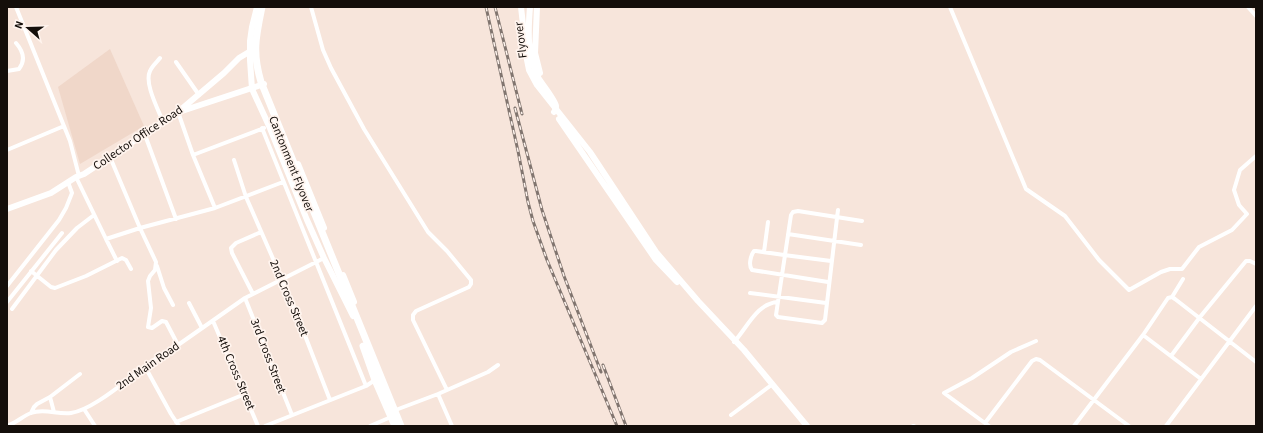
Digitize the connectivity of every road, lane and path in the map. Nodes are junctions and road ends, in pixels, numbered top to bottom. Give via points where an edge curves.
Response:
1 (16, 7) edge
2 (261, 7) edge
3 (312, 7) edge
4 (517, 7) edge
5 (521, 7) edge
6 (530, 7) edge
7 (537, 7) edge
8 (950, 7) edge
9 (1248, 7) edge
10 (1256, 16) edge
11 (16, 43) dead end
12 (258, 48) junction
13 (250, 51) junction
14 (160, 58) dead end
15 (176, 62) dead end
16 (7, 71) edge
17 (264, 86) junction
18 (252, 89) junction
19 (199, 94) junction
20 (551, 103) junction
21 (178, 112) junction
22 (163, 122) junction
23 (64, 126) junction
24 (269, 126) junction
25 (262, 128) junction
26 (145, 135) junction
27 (7, 150) edge
28 (193, 155) junction
29 (1256, 156) edge
30 (110, 157) junction
31 (234, 160) dead end
32 (77, 177) junction
33 (68, 182) junction
34 (283, 182) junction
35 (246, 197) junction
36 (9, 208) edge
37 (216, 208) junction
38 (838, 210) dead end
39 (7, 214) edge
40 (94, 215) junction
41 (837, 218) junction
42 (176, 219) junction
43 (862, 221) dead end
44 (768, 222) dead end
45 (140, 228) junction
46 (261, 232) junction
47 (62, 233) dead end
48 (788, 234) junction
49 (106, 239) junction
50 (834, 241) junction
51 (861, 245) dead end
52 (764, 252) junction
53 (784, 256) junction
54 (324, 258) junction
55 (117, 261) junction
56 (831, 261) junction
57 (316, 262) junction
58 (1256, 264) edge
59 (156, 266) junction
60 (132, 269) dead end
61 (31, 271) junction
62 (782, 274) junction
63 (38, 276) junction
64 (1183, 279) dead end
65 (281, 280) junction
66 (828, 282) junction
67 (7, 286) edge
68 (750, 293) dead end
69 (253, 294) junction
70 (779, 297) junction
71 (1172, 297) junction
72 (245, 298) junction
73 (348, 300) junction
74 (7, 302) edge
75 (778, 302) junction
76 (189, 303) dead end
77 (826, 304) junction
78 (173, 305) dead end
79 (1256, 306) edge
80 (12, 309) dead end
81 (354, 316) junction
82 (1200, 317) junction
83 (213, 321) junction
84 (202, 328) junction
85 (1142, 334) junction
86 (734, 341) junction
87 (1036, 341) dead end
88 (1230, 341) junction
89 (178, 345) junction
90 (1171, 356) junction
91 (1256, 362) edge
92 (498, 365) dead end
93 (146, 369) junction
94 (80, 374) dead end
95 (378, 379) junction
96 (1202, 379) junction
97 (366, 386) junction
98 (770, 386) junction
99 (447, 390) junction
100 (245, 394) junction
101 (438, 394) junction
102 (50, 397) junction
103 (330, 400) junction
104 (1093, 400) junction
105 (84, 409) junction
106 (54, 412) junction
107 (31, 413) junction
108 (391, 414) junction
109 (292, 415) junction
110 (731, 415) dead end
111 (985, 423) junction
112 (178, 424) edge
113 (7, 426) edge
114 (95, 426) edge
115 (258, 426) edge
116 (265, 426) edge
117 (370, 426) edge
118 (394, 426) edge
119 (401, 426) edge
120 (452, 426) edge
121 (803, 426) edge
122 (808, 426) edge
123 (989, 426) edge
124 (1074, 426) edge
125 (1129, 426) edge
126 (1166, 426) edge

1 - 23 street
2 - 12 main road
2 - 13 main road via 252,27
2 - 17 highway, Cantonment Flyover via 255,53
2 - 73 highway, Cantonment Flyover via 252,46 258,83
3 - 99 street via 323,50 364,130 428,232 471,280 469,287 416,311 413,316
4 - 20 main road, Flyover via 524,65 530,79
5 - 20 main road, Flyover via 529,70
6 - 20 main road via 531,61
7 - 20 main road via 535,53 542,77 554,97
8 - 29 street via 1026,189 1065,216 1099,260 1129,290 1160,272 1182,269 1199,246 1232,230 1247,214 1234,190 1240,170
9 - 10 street
11 - 16 street via 23,56 22,66
12 - 13 main road, Collector Office Road
12 - 17 main road
13 - 18 main road
13 - 19 main road, Collector Office Road
14 - 22 street via 148,78
15 - 19 street
17 - 18 main road
17 - 73 highway, Cantonment Flyover
17 - 81 main road via 348,287 355,305
18 - 21 main road
18 - 24 main road
19 - 21 main road, Collector Office Road
20 - 86 main road, Flyover via 656,260
21 - 22 main road, Collector Office Road
21 - 28 street
22 - 26 main road, Collector Office Road
23 - 27 street
23 - 32 street via 70,141
24 - 25 street
24 - 54 main road
25 - 28 street
25 - 34 street
26 - 30 main road, Collector Office Road
26 - 42 street
28 - 37 street
30 - 32 main road, Collector Office Road
30 - 45 street
31 - 35 street, 2nd Cross Street
32 - 33 main road, Collector Office Road
32 - 40 street
33 - 36 main road, Collector Office Road via 51,193
33 - 67 street via 72,193 63,214
34 - 35 street
34 - 57 street
35 - 37 street
35 - 46 street, 2nd Cross Street
36 - 39 street
37 - 42 street
38 - 41 street
40 - 49 street
40 - 63 street via 76,228 56,250
41 - 43 street
41 - 48 street via 793,212
41 - 50 street
42 - 45 street
44 - 52 street
45 - 49 street
45 - 59 street
46 - 65 street, 2nd Cross Street
46 - 69 street via 236,243 231,248
47 - 61 street
48 - 50 street
48 - 53 street
49 - 55 street
50 - 51 street
50 - 56 street
52 - 53 street
52 - 62 street via 752,253 750,268
53 - 56 street
53 - 62 street
54 - 57 street, 2nd Main Road
54 - 81 main road
55 - 60 street via 124,258
55 - 63 street via 57,288 51,287
56 - 66 street
57 - 65 street, 2nd Main Road
57 - 97 street
58 - 82 street via 1246,261
59 - 78 street
59 - 89 street via 148,281 151,308 148,327 152,328 162,321 166,322
61 - 63 street
61 - 74 street
62 - 66 street
62 - 70 street
63 - 80 street
64 - 71 street
65 - 69 street, 2nd Main Road
65 - 103 street, 2nd Cross Street
66 - 77 street
68 - 70 street
69 - 72 street, 2nd Main Road
70 - 75 street
70 - 77 street
71 - 82 street
71 - 85 street via 1168,298
72 - 83 street, 2nd Main Road
72 - 109 street, 3rd Cross Street
73 - 81 highway, Cantonment Flyover
75 - 77 street via 778,317 822,323 825,320
75 - 86 street via 762,308
76 - 84 street
79 - 88 street
81 - 95 highway, Cantonment Flyover
82 - 88 street
82 - 90 street
83 - 84 street, 2nd Main Road
83 - 100 street, 4th Cross Street
84 - 89 street, 2nd Main Road
85 - 90 street
85 - 104 street
86 - 98 main road
86 - 122 main road
87 - 111 street via 1011,352 944,393
88 - 91 street
88 - 96 street
89 - 93 street, 2nd Main Road via 152,361
90 - 96 street
92 - 99 street
93 - 105 street, 2nd Main Road
93 - 112 street
94 - 102 street
95 - 97 street
95 - 108 highway, Cantonment Flyover
96 - 126 street
97 - 103 street
98 - 110 street
98 - 121 main road
99 - 101 street
100 - 112 street
100 - 115 street, 4th Cross Street
101 - 108 street
101 - 120 street
102 - 106 street
102 - 107 street via 34,406
103 - 109 street
104 - 111 street via 1036,359 1032,360
104 - 124 street
104 - 125 street
105 - 106 street, 2nd Main Road via 71,413
105 - 114 street
106 - 107 street, 2nd Main Road
107 - 113 street, 2nd Main Road
108 - 117 street
108 - 118 highway
108 - 119 highway
109 - 116 street
111 - 123 street

